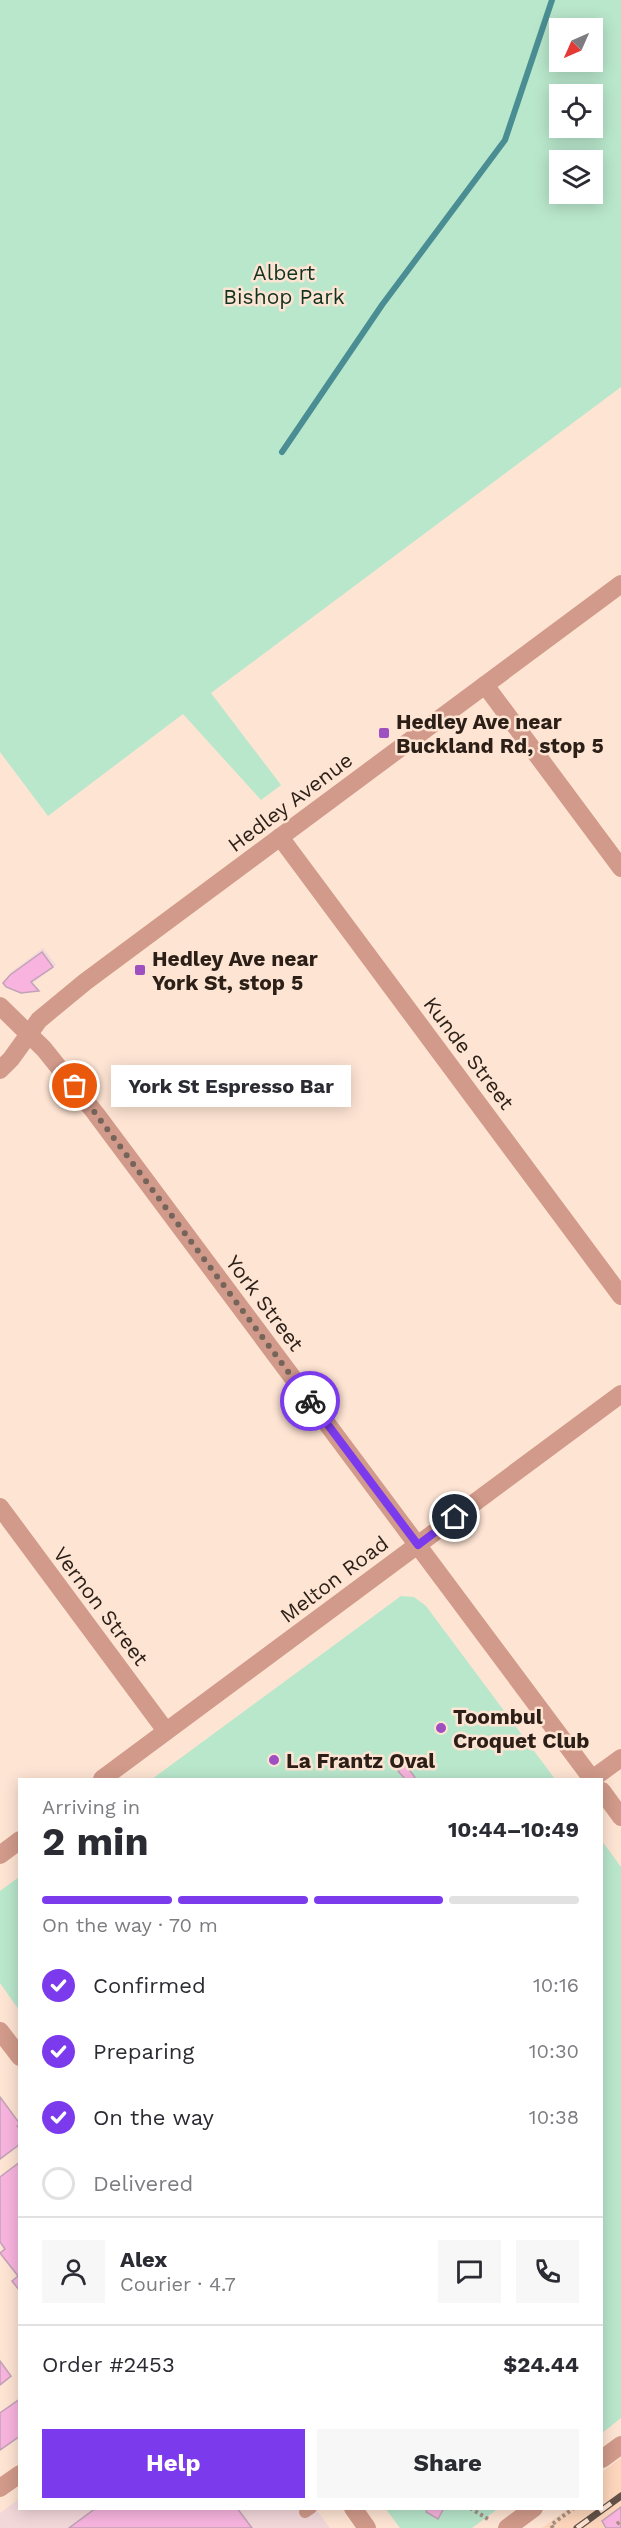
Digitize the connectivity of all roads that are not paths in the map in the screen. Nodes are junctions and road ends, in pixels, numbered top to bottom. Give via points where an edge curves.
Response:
1 (621, 584) edge
2 (485, 685) junction
3 (280, 837) junction
4 (621, 868) edge
5 (0, 1006) edge
6 (28, 1033) junction
7 (0, 1070) edge
8 (621, 1296) edge
9 (621, 1394) edge
10 (0, 1507) edge
11 (418, 1545) junction
12 (166, 1731) junction
13 (621, 1758) edge
14 (103, 1778) edge
15 (591, 1778) edge
16 (593, 1778) edge
17 (603, 1792) edge
18 (621, 1817) edge
19 (18, 1842) edge
20 (0, 1855) edge
21 (0, 2031) edge
22 (18, 2054) edge
23 (621, 2445) edge
24 (603, 2458) edge
25 (18, 2475) edge
26 (0, 2488) edge
27 (354, 2510) edge
28 (531, 2510) edge
29 (368, 2528) edge
30 (507, 2528) edge

1 - 2 street, Hedley Avenue
2 - 3 street, Hedley Avenue
2 - 4 street
3 - 6 street, Hedley Avenue via 86,982
3 - 8 street, Kunde Street
5 - 6 street, York Street
6 - 7 street, Hedley Avenue
6 - 11 street, York Street via 96,1114
9 - 11 street, Melton Road
10 - 12 street, Vernon Street
11 - 12 street, Melton Road
11 - 15 street, York Street
12 - 14 street, Melton Road
13 - 16 street
17 - 18 street
19 - 20 street
21 - 22 street
23 - 24 street
25 - 26 street
27 - 29 street
28 - 30 street

